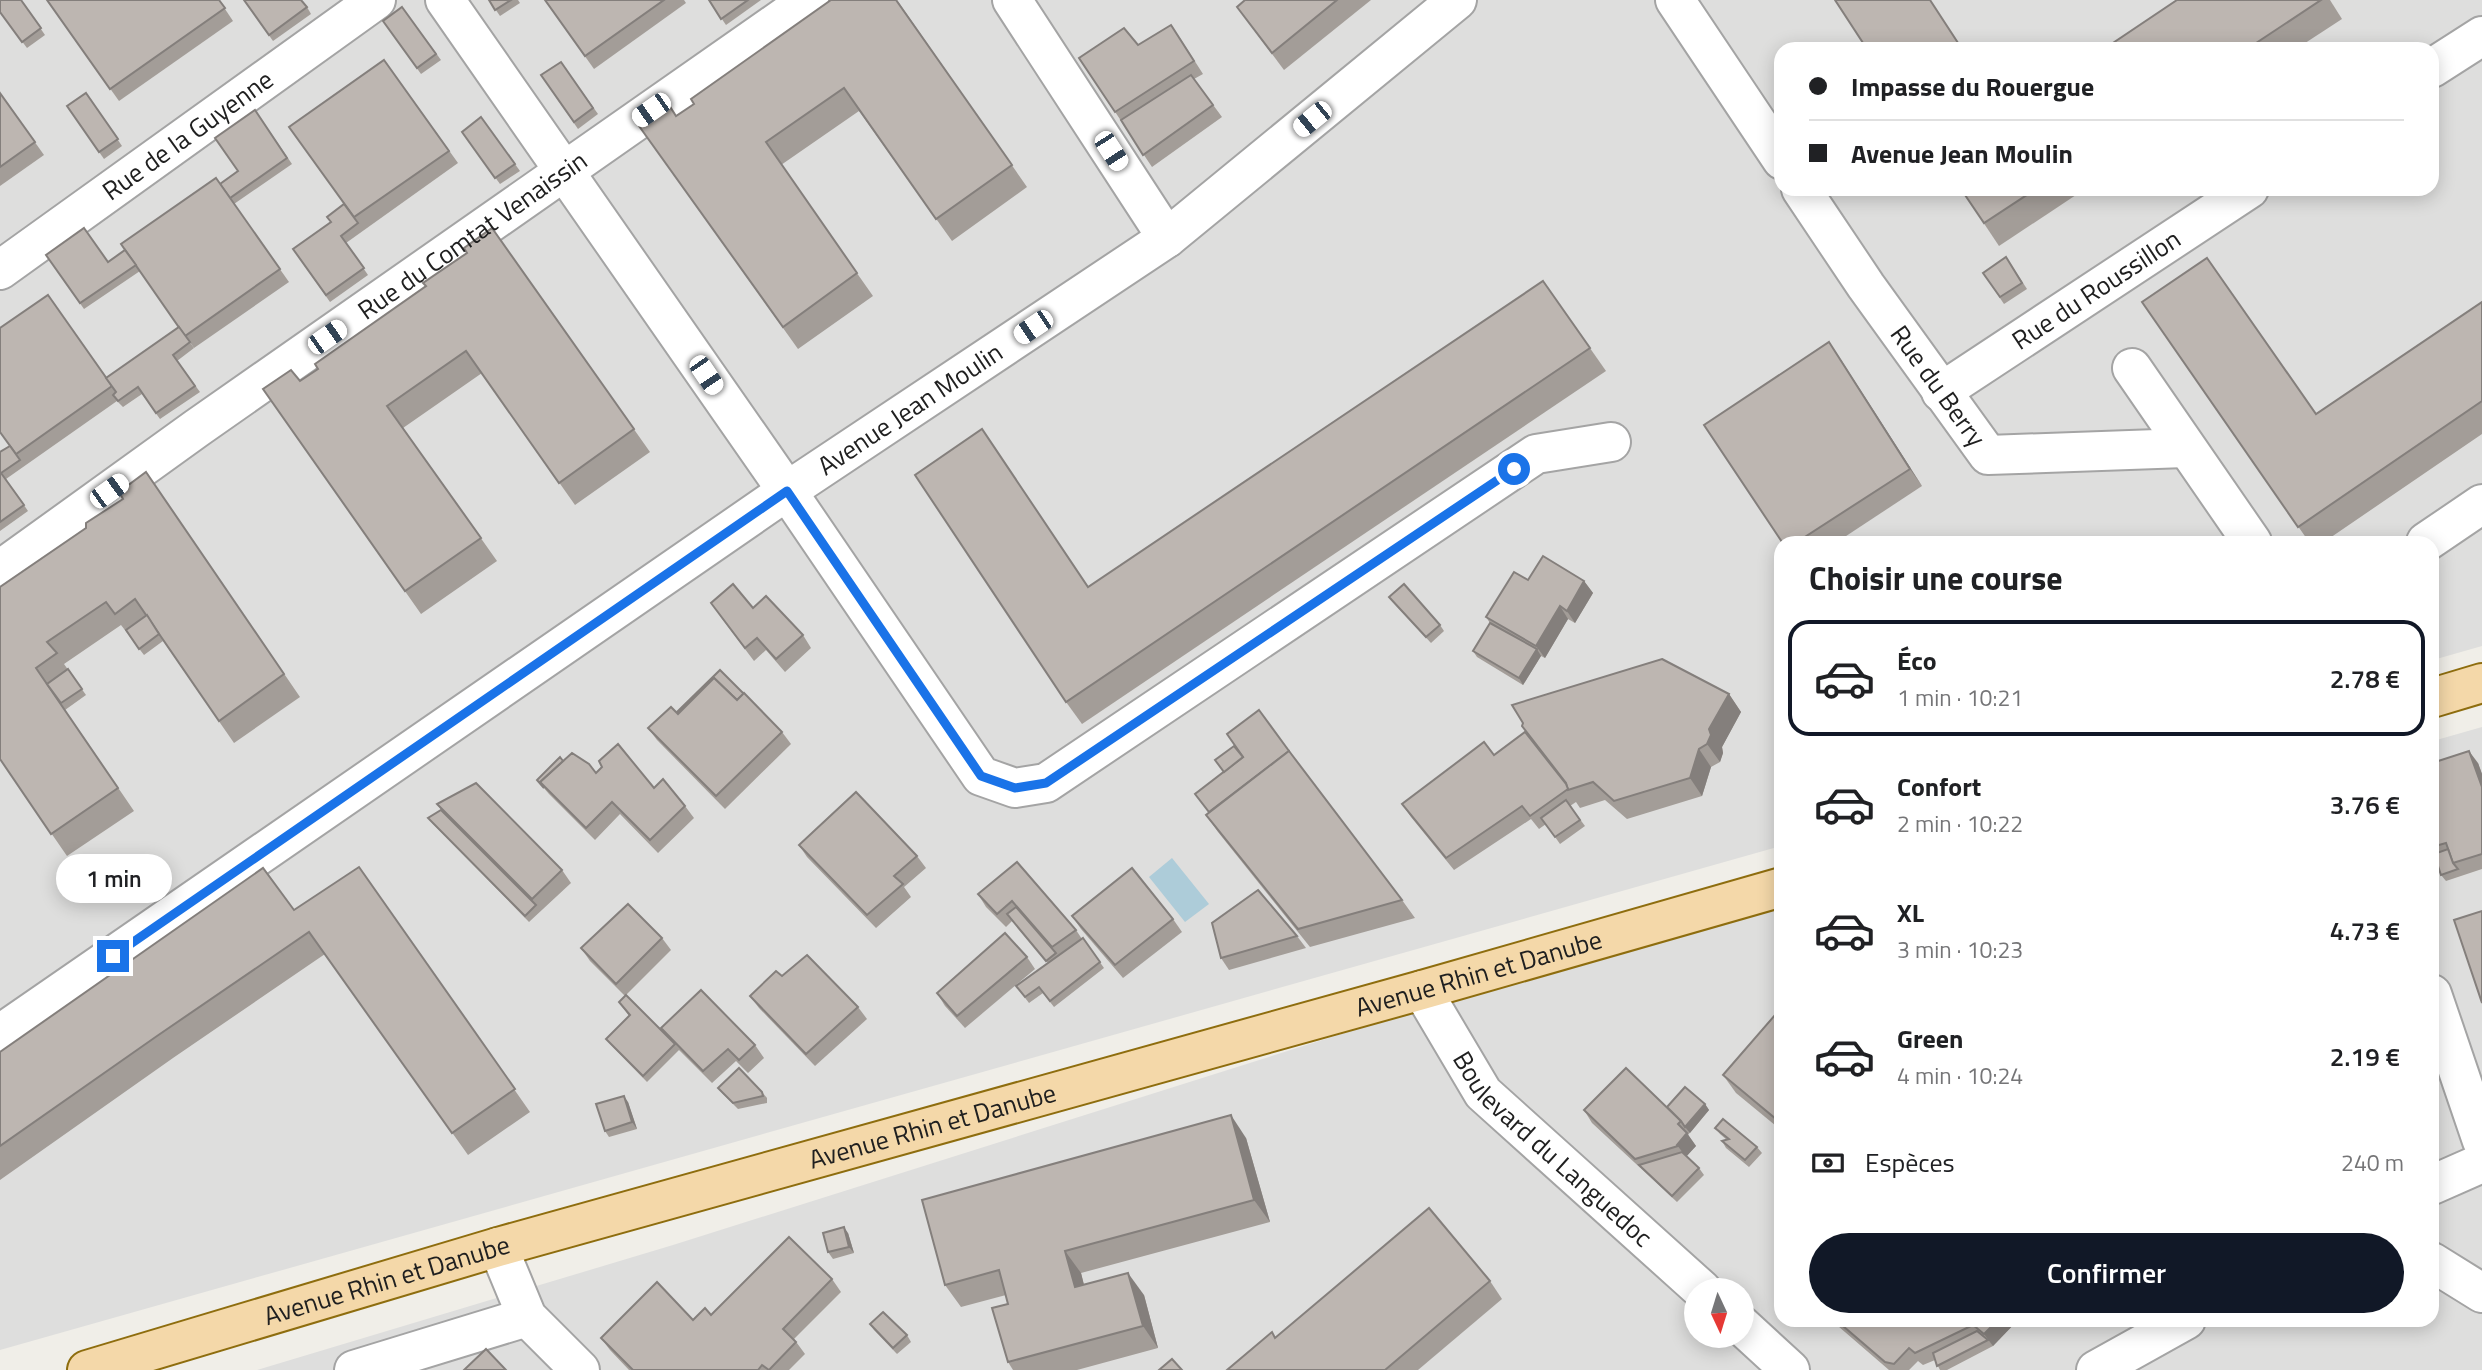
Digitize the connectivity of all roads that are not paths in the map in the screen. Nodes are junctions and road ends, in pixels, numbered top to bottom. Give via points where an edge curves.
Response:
1 (376, 0) edge
2 (445, 0) edge
3 (809, 0) edge
4 (1012, 0) edge
5 (1457, 0) edge
6 (1675, 0) edge
7 (2482, 36) edge
8 (2439, 64) edge
9 (1774, 148) edge
10 (564, 170) junction
11 (1806, 196) edge
12 (2238, 196) edge
13 (1167, 238) junction
14 (0, 270) edge
15 (2132, 368) dead end
16 (1941, 392) junction
17 (1611, 442) dead end
18 (2185, 448) junction
19 (787, 491) junction
20 (2482, 504) edge
21 (2248, 536) edge
22 (2435, 536) edge
23 (0, 570) edge
24 (2482, 683) edge
25 (2439, 696) edge
26 (1774, 889) edge
27 (1422, 990) junction
28 (2439, 1015) edge
29 (0, 1034) edge
30 (2482, 1142) edge
31 (2482, 1164) edge
32 (2439, 1182) edge
33 (498, 1247) junction
34 (2439, 1266) edge
35 (1689, 1278) edge
36 (2482, 1293) edge
37 (527, 1317) junction
38 (2173, 1327) edge
39 (1754, 1337) edge
40 (87, 1370) edge
41 (354, 1370) edge
42 (580, 1370) edge
43 (1790, 1370) edge
44 (2096, 1370) edge

1 - 14 street, Rue de la Guyenne
2 - 10 street
3 - 10 street, Rue du Comtat Venaissin
4 - 13 street
5 - 13 street, Avenue Jean Moulin
6 - 9 street
7 - 8 street
10 - 19 street
10 - 23 street, Rue du Comtat Venaissin
11 - 16 street, Rue du Berry
12 - 16 street, Rue du Roussillon
13 - 19 street, Avenue Jean Moulin
15 - 18 street
16 - 18 street, Rue du Berry via 1988,455
17 - 19 street via 1536,454 1046,783 1015,788 981,776
18 - 21 street
19 - 29 street, Avenue Jean Moulin
20 - 22 street
24 - 25 main road
26 - 27 main road, Avenue Rhin et Danube
27 - 33 main road, Avenue Rhin et Danube
27 - 35 street, Boulevard du Languedoc via 1483,1093
28 - 30 street
31 - 32 street
33 - 37 street
33 - 40 main road, Avenue Rhin et Danube
34 - 36 street
37 - 41 street
37 - 42 street
38 - 44 street
39 - 43 street

